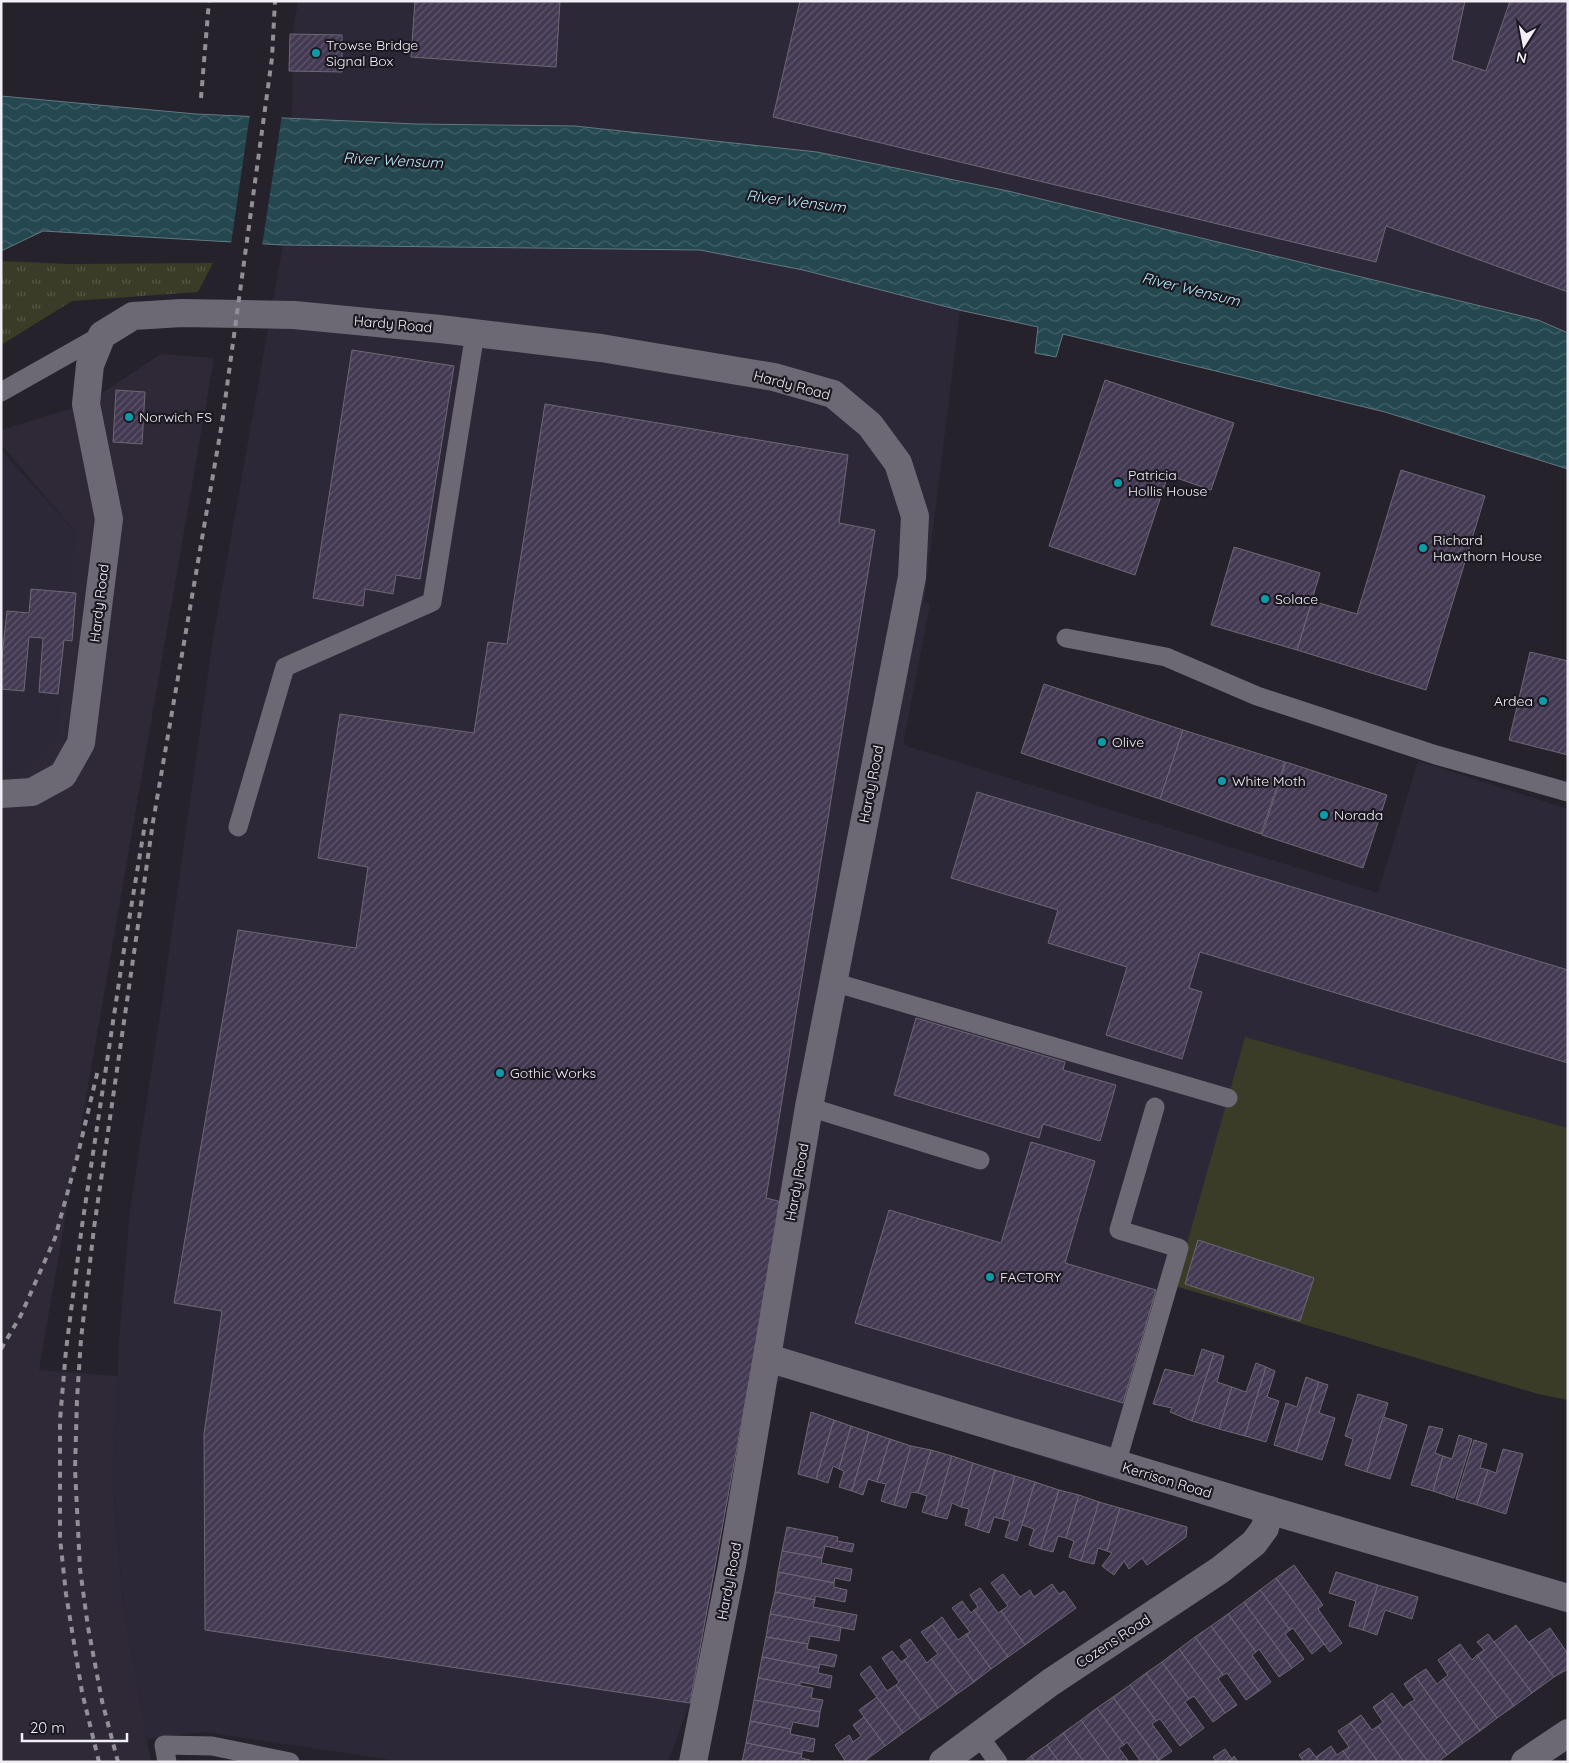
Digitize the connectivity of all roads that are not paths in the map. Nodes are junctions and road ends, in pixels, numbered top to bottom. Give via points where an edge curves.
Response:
1 (475, 333) junction
2 (102, 335) junction
3 (1, 392) edge
4 (1066, 638) dead end
5 (1568, 792) edge
6 (1, 794) edge
7 (238, 827) dead end
8 (834, 982) junction
9 (1228, 1098) dead end
10 (1155, 1107) dead end
11 (810, 1108) junction
12 (980, 1160) dead end
13 (768, 1358) junction
14 (1116, 1464) junction
15 (1269, 1510) junction
16 (1568, 1598) edge
17 (1568, 1733) edge
18 (979, 1736) junction
19 (167, 1762) edge
20 (290, 1762) edge
21 (693, 1762) edge
22 (943, 1762) edge
23 (998, 1762) edge
24 (1525, 1762) edge

1 - 2 street, Hardy Road via 294,315 182,313 133,316
1 - 7 lane via 432,602 285,667
1 - 8 street, Hardy Road via 601,348 774,377 833,394 870,425 898,463 916,516 912,577
2 - 3 lane
2 - 6 street, Hardy Road via 90,365 86,404 109,519 80,743 64,776 32,792
4 - 5 lane via 1166,657 1257,696 1436,755
8 - 9 lane
8 - 11 street, Hardy Road
10 - 14 lane via 1119,1230 1179,1248
11 - 12 lane
11 - 13 street, Hardy Road
13 - 14 street, Kerrison Road
13 - 21 street, Hardy Road
14 - 15 street, Kerrison Road
15 - 16 street, Kerrison Road
15 - 18 street, Cozens Road via 1265,1528 1254,1543 1220,1570 1051,1682
17 - 24 street
18 - 22 street, Cozens Road
18 - 23 lane
19 - 20 lane via 164,1745 212,1746

